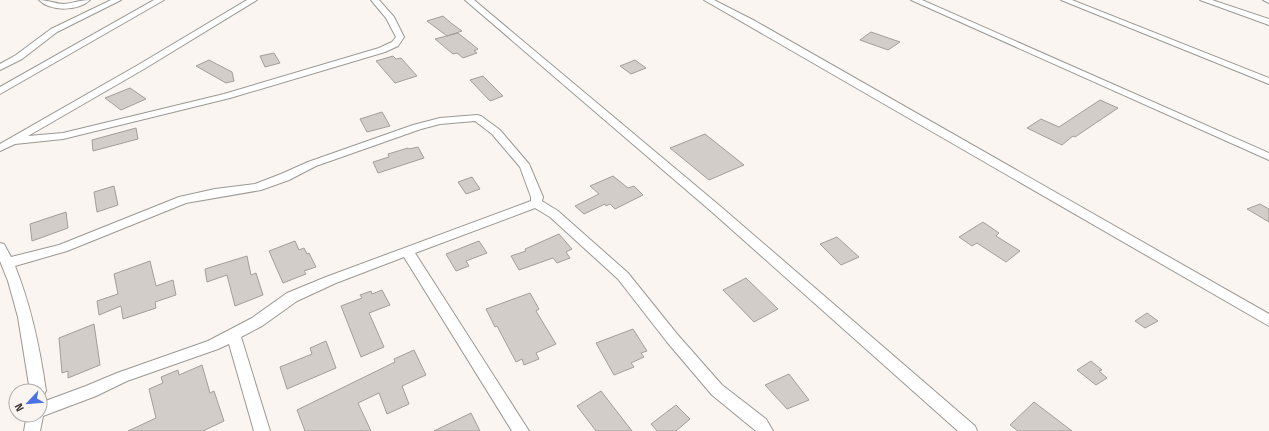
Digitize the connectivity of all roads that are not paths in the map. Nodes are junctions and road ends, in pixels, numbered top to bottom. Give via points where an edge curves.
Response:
1 (43, 0) edge
2 (86, 0) edge
3 (117, 0) edge
4 (160, 0) edge
5 (253, 0) edge
6 (375, 0) edge
7 (469, 0) edge
8 (708, 0) edge
9 (915, 0) edge
10 (1065, 0) edge
11 (1204, 0) edge
12 (1269, 22) edge
13 (0, 67) edge
14 (1269, 81) edge
15 (0, 91) edge
16 (12, 141) junction
17 (0, 148) edge
18 (1269, 157) edge
19 (536, 203) junction
20 (0, 247) edge
21 (407, 251) junction
22 (8, 263) junction
23 (1269, 321) edge
24 (233, 334) junction
25 (37, 383) edge
26 (48, 407) edge
27 (262, 431) edge
28 (521, 431) edge
29 (765, 431) edge
30 (969, 431) edge

1 - 2 street via 65,7
3 - 13 street via 46,36 21,57
4 - 15 street
5 - 16 street
6 - 16 street via 390,17 400,37 395,44 382,50 227,96 96,129 48,138
7 - 30 street via 716,209
8 - 23 street
9 - 18 street
10 - 14 street
11 - 12 street
16 - 17 street
19 - 21 street
19 - 22 street via 537,197 525,166 496,132 477,118 455,119 417,127 312,164 257,187 183,200 63,248
19 - 29 street via 554,214 623,276 717,390 760,424
20 - 22 street
21 - 24 street via 292,297 257,322
21 - 28 street
22 - 25 street via 33,353
24 - 26 street via 213,345 122,377
24 - 27 street

